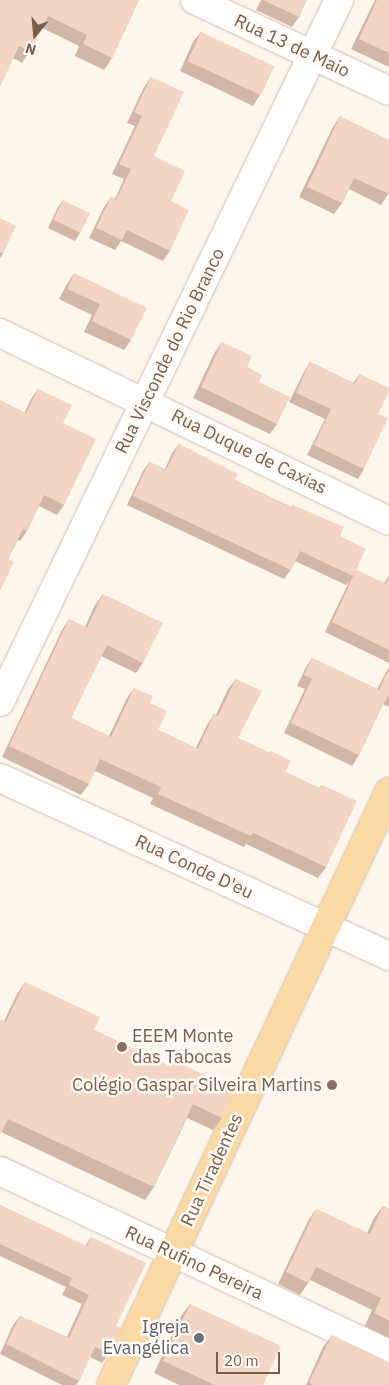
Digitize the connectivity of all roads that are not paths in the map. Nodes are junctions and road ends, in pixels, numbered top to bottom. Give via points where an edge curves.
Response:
1 (196, 0) edge
2 (339, 0) edge
3 (313, 56) junction
4 (389, 91) edge
5 (0, 333) edge
6 (145, 402) junction
7 (389, 521) edge
8 (0, 702) edge
9 (0, 778) edge
10 (389, 792) edge
11 (326, 928) junction
12 (389, 956) edge
13 (0, 1171) edge
14 (173, 1253) junction
15 (389, 1354) edge
16 (111, 1385) edge

1 - 3 street, Rua 13 de Maio
2 - 3 street, Rua Visconde do Rio Branco
3 - 4 street, Rua 13 de Maio
3 - 6 street, Rua Visconde do Rio Branco
5 - 6 street, Rua Duque de Caxias
6 - 7 street, Rua Duque de Caxias
6 - 8 street, Rua Visconde do Rio Branco
9 - 11 street, Rua Conde D'eu
10 - 11 main road, Rua Tiradentes
11 - 12 street, Rua Conde D'eu
11 - 14 main road, Rua Tiradentes
13 - 14 street, Rua Rufino Pereira
14 - 15 street, Rua Rufino Pereira
14 - 16 main road, Rua Tiradentes

